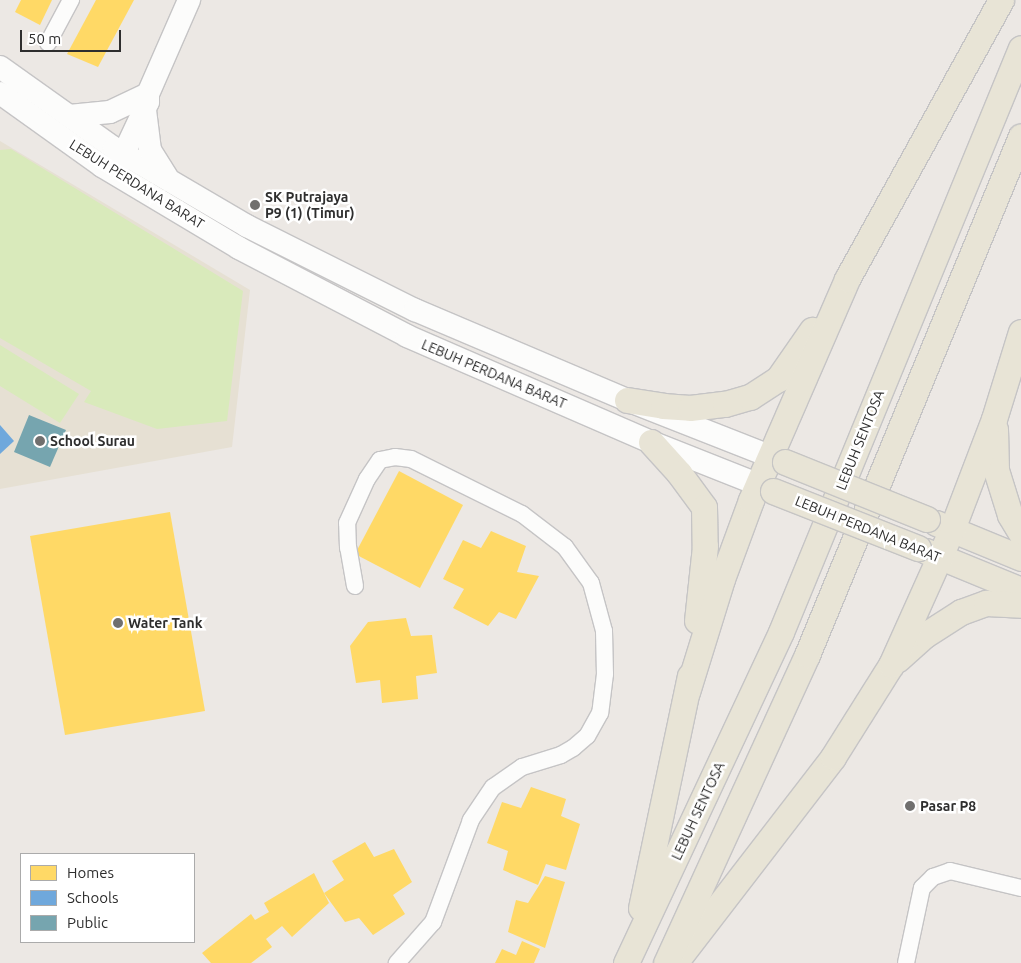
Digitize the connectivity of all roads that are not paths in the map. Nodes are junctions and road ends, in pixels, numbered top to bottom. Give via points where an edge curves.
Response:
1 (71, 0) edge
2 (189, 0) edge
3 (1001, 0) edge
4 (48, 43) dead end
5 (1021, 48) edge
6 (0, 67) edge
7 (0, 93) edge
8 (145, 100) junction
9 (69, 116) junction
10 (1021, 136) edge
11 (113, 160) junction
12 (169, 180) junction
13 (847, 279) junction
14 (1021, 332) edge
15 (627, 400) junction
16 (994, 419) junction
17 (651, 442) junction
18 (777, 459) junction
19 (765, 488) junction
20 (952, 529) junction
21 (1021, 533) edge
22 (929, 553) junction
23 (1021, 558) edge
24 (355, 586) dead end
25 (1021, 590) edge
26 (1021, 605) edge
27 (891, 665) junction
28 (687, 692) junction
29 (1021, 888) edge
30 (629, 958) edge
31 (397, 963) edge
32 (666, 963) edge
33 (675, 963) edge
34 (906, 963) edge

1 - 4 street
2 - 8 street
3 - 13 main road
5 - 30 main road, LEBUH SENTOSA via 781,632
6 - 9 street, LEBUH PERDANA BARAT
7 - 11 street, LEBUH PERDANA BARAT
8 - 9 street via 110,112
8 - 11 street
8 - 12 street via 150,150
9 - 11 street, LEBUH PERDANA BARAT
10 - 32 main road via 807,655
11 - 12 street, LEBUH PERDANA BARAT
11 - 17 street, LEBUH PERDANA BARAT via 239,248 407,336
12 - 15 street, LEBUH PERDANA BARAT via 247,226 415,310
13 - 15 main road via 778,379 750,397 690,408
13 - 18 main road
14 - 16 main road
15 - 18 street, LEBUH PERDANA BARAT
16 - 20 main road
16 - 21 main road via 996,470 1010,515
17 - 19 street, LEBUH PERDANA BARAT
17 - 28 main road via 704,507 705,546
18 - 19 main road
18 - 20 main road, LEBUH PERDANA BARAT, bridge
19 - 22 main road, LEBUH PERDANA BARAT, bridge
19 - 28 main road via 722,579
20 - 22 main road
20 - 23 main road, LEBUH PERDANA BARAT
22 - 25 main road, LEBUH PERDANA BARAT
22 - 27 main road
24 - 31 street via 347,523 367,479 380,460 395,456 410,459 522,514 565,547 591,583 604,631 606,674 600,712 587,736 573,748 522,767 493,787 472,820 433,922
26 - 27 main road via 986,603 961,612 925,635
27 - 33 main road via 833,757
28 - 30 main road
29 - 34 street via 950,871 934,877 922,888

